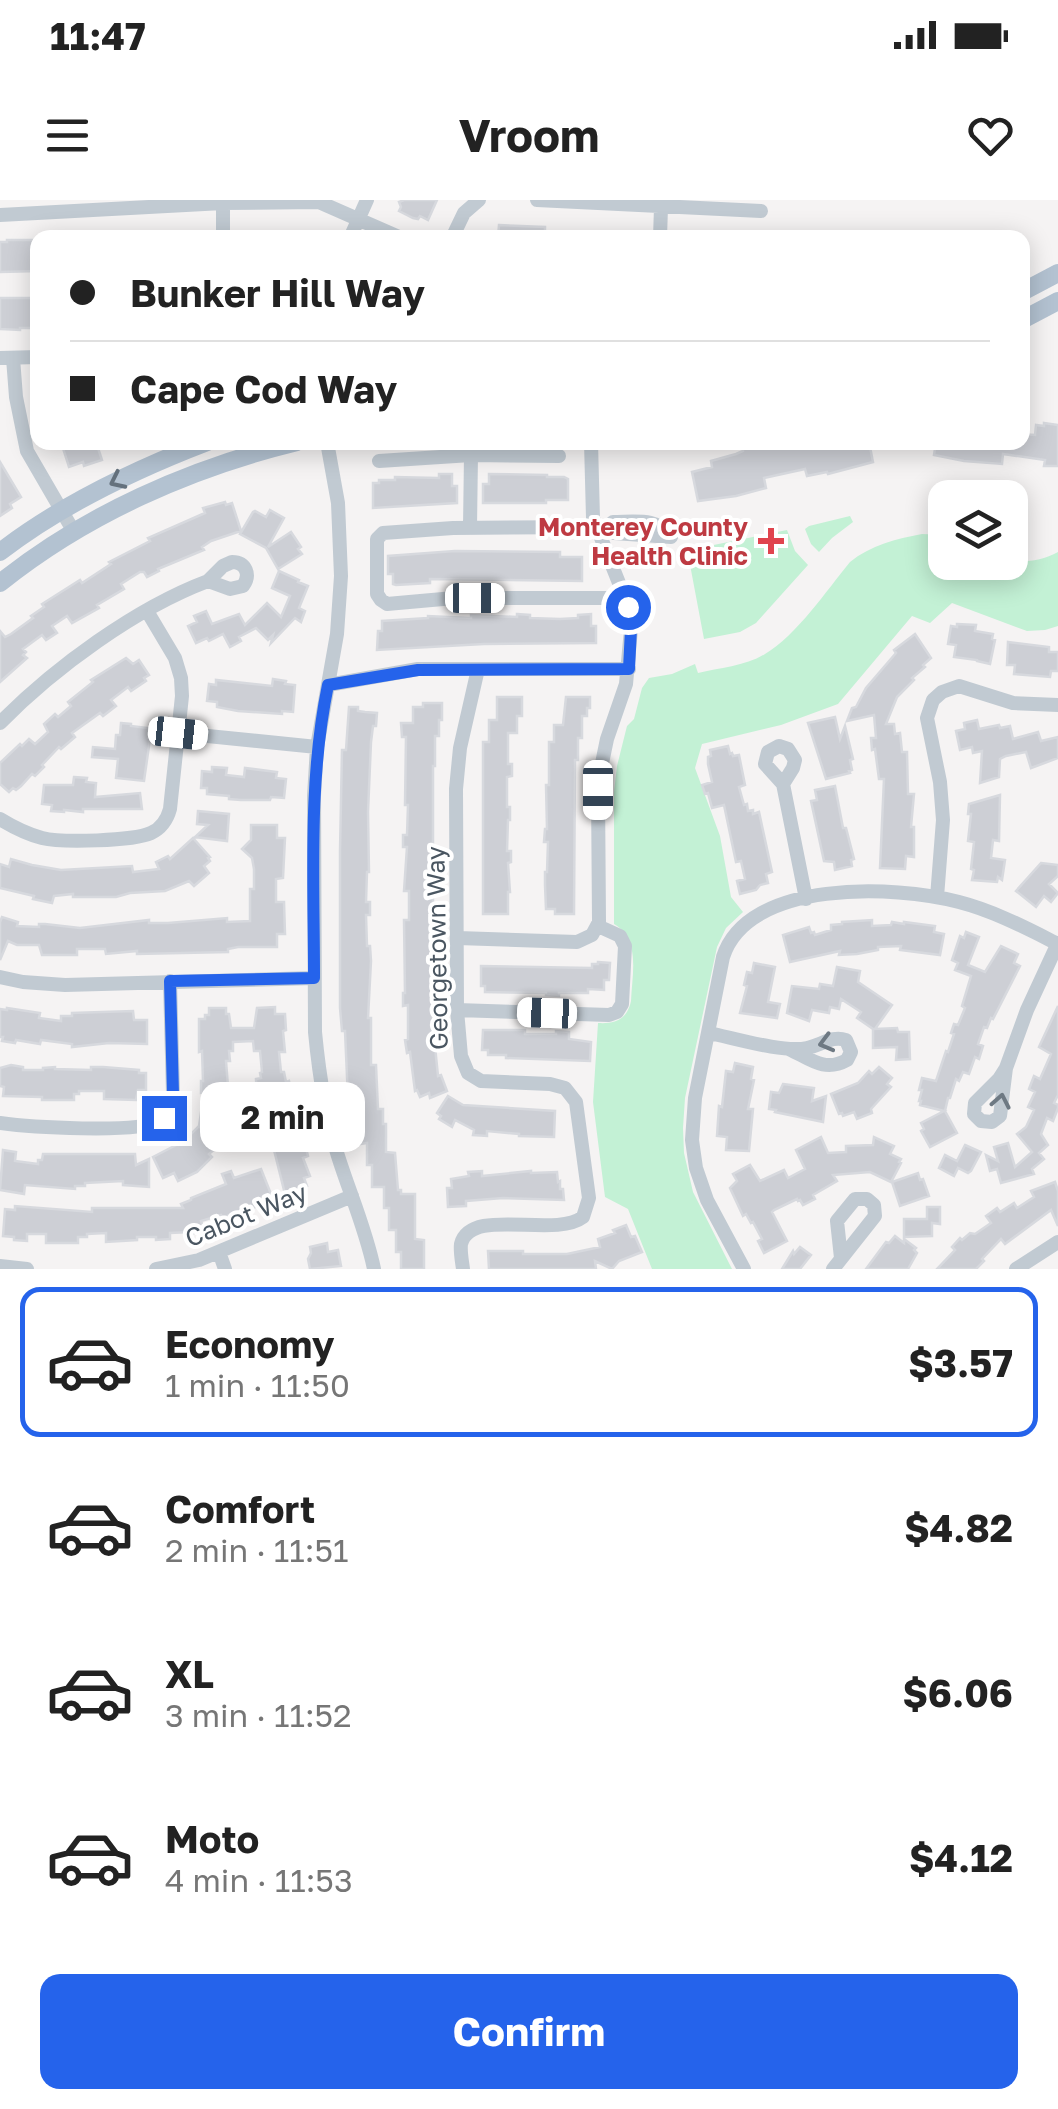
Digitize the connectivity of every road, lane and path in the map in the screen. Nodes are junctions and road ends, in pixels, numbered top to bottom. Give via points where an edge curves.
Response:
1 (367, 200) edge
2 (479, 200) edge
3 (536, 200) edge
4 (223, 202) junction
5 (661, 207) junction
6 (760, 211) dead end
7 (0, 215) edge
8 (359, 218) junction
9 (223, 230) edge
10 (354, 230) edge
11 (384, 230) edge
12 (456, 230) edge
13 (660, 230) edge
14 (1058, 274) edge
15 (1030, 288) edge
16 (1058, 301) edge
17 (1030, 316) edge
18 (6, 358) edge
19 (188, 450) edge
20 (270, 450) edge
21 (328, 450) edge
22 (591, 450) edge
23 (470, 455) junction
24 (559, 456) dead end
25 (379, 461) dead end
26 (61, 510) junction
27 (470, 528) junction
28 (602, 528) junction
29 (74, 532) junction
30 (0, 552) edge
31 (208, 581) dead end
32 (0, 582) edge
33 (625, 598) junction
34 (148, 610) junction
35 (478, 669) junction
36 (629, 669) junction
37 (328, 685) junction
38 (1058, 704) edge
39 (0, 723) edge
40 (178, 733) junction
41 (317, 747) junction
42 (783, 784) dead end
43 (0, 818) edge
44 (937, 897) junction
45 (806, 898) junction
46 (598, 926) junction
47 (458, 938) junction
48 (1058, 943) edge
49 (0, 977) edge
50 (314, 978) junction
51 (170, 981) junction
52 (456, 1010) junction
53 (708, 1032) junction
54 (789, 1048) dead end
55 (1006, 1068) dead end
56 (0, 1123) edge
57 (352, 1196) junction
58 (1058, 1242) edge
59 (219, 1252) junction
60 (0, 1266) edge
61 (26, 1269) edge
62 (156, 1269) edge
63 (224, 1269) edge
64 (374, 1269) edge
65 (463, 1269) edge
66 (744, 1269) edge
67 (1016, 1269) edge

1 - 8 street
2 - 12 street
3 - 5 street
4 - 7 street
4 - 8 street via 319,202
4 - 9 street
5 - 6 street
5 - 13 street
8 - 10 street
8 - 11 street
14 - 15 main road
16 - 17 main road
18 - 26 street via 27,450
19 -> 26 main road
20 - 29 main road via 167,484
21 - 37 street via 341,564
22 - 28 street via 591,503
23 - 24 street
23 - 25 street
23 - 27 street
26 - 29 street
26 - 30 main road
27 - 28 street
27 - 33 street via 383,533 377,539 380,600
28 - 33 street
29 - 32 main road
31 - 34 street
33 - 36 street
34 - 39 street via 52,676
34 - 40 street via 180,672
35 - 36 street
35 - 37 street via 418,670
35 - 47 street, Georgetown Way via 458,767
36 - 46 street via 600,768
37 - 41 street
38 - 44 street via 1012,703 959,686 933,700 927,718 944,820
40 - 41 street
40 - 43 street via 170,809 153,832 56,841
41 - 50 street
42 - 45 street
44 - 45 street via 854,892
44 - 48 street
45 - 53 street via 756,916 732,937
46 - 47 street via 588,938 568,943
46 - 52 street via 624,946 622,1004 613,1014
47 - 52 street, Georgetown Way
48 - 55 street
49 - 51 street via 65,985
50 - 51 street
50 - 57 street via 323,1099
51 - 56 street via 173,1094 164,1118 145,1126
52 - 65 street, Georgetown Way via 461,1056 474,1078 559,1086 573,1096 589,1198 582,1217 570,1224 475,1228 461,1245
53 - 54 street
53 - 66 street via 695,1098 694,1154 707,1200
57 - 59 street, Cabot Way
57 - 64 street
58 - 67 street
59 - 62 street, Cabot Way
59 - 63 street
60 - 61 street

